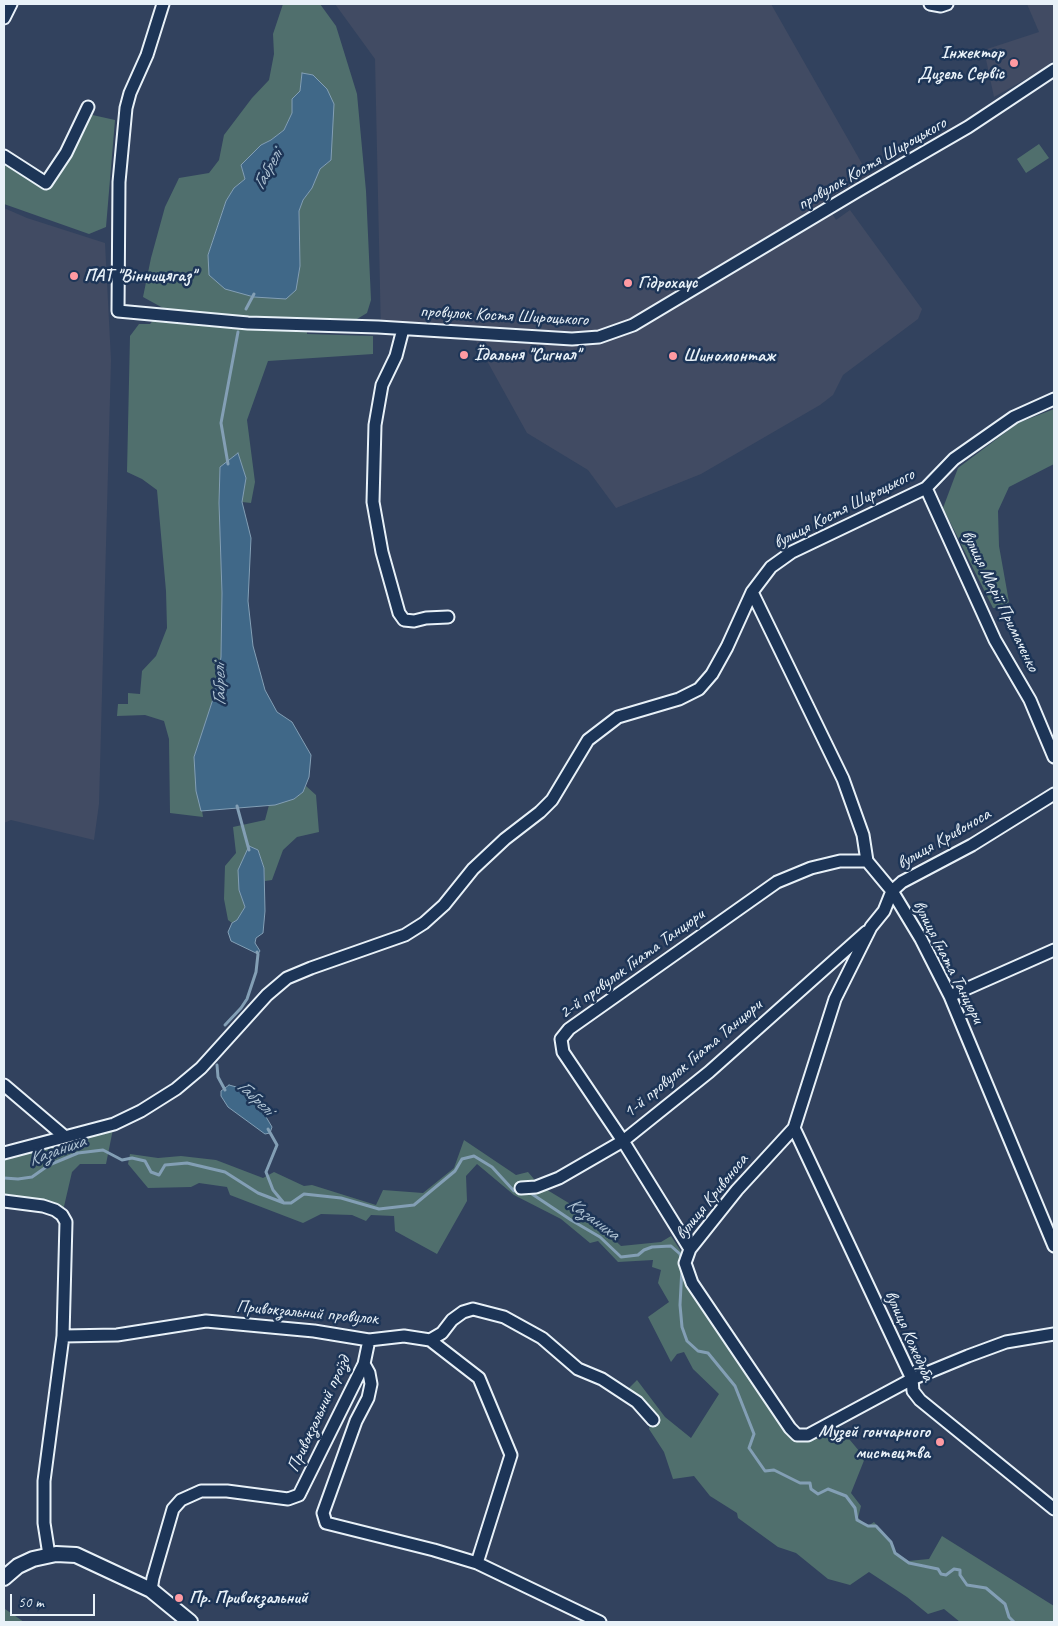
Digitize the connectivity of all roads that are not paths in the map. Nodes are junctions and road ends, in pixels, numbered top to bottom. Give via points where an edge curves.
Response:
1 (11, 4) edge
2 (163, 4) edge
3 (930, 4) edge
4 (947, 4) edge
5 (4, 18) edge
6 (1054, 70) edge
7 (88, 107) dead end
8 (4, 156) edge
9 (403, 328) junction
10 (1054, 398) edge
11 (926, 488) junction
12 (752, 592) junction
13 (448, 616) dead end
14 (1054, 756) edge
15 (1054, 794) edge
16 (867, 861) junction
17 (892, 891) junction
18 (871, 927) junction
19 (1054, 950) edge
20 (950, 996) junction
21 (4, 1085) edge
22 (794, 1128) junction
23 (64, 1136) junction
24 (623, 1141) junction
25 (4, 1153) edge
26 (521, 1188) dead end
27 (4, 1201) edge
28 (1054, 1246) edge
29 (690, 1249) junction
30 (1054, 1334) edge
31 (63, 1336) junction
32 (369, 1340) junction
33 (430, 1340) junction
34 (364, 1364) junction
35 (912, 1379) junction
36 (652, 1420) dead end
37 (1054, 1509) edge
38 (49, 1555) junction
39 (476, 1563) junction
40 (4, 1578) edge
41 (151, 1590) junction
42 (190, 1622) edge
43 (600, 1622) edge

1 - 5 street
2 - 9 street, провулок Костя Широцького via 126,108 119,182 118,311 248,323
3 - 4 street
6 - 9 street, провулок Костя Широцького via 968,127 633,326 598,337 572,339
7 - 8 street via 66,153 46,183
9 - 13 street via 396,356 382,385 376,417 373,502 382,552 399,613 404,620 414,621
10 - 11 street, вулиця Костя Широцького via 1014,416 954,459
11 - 12 street, вулиця Костя Широцького via 792,552 770,567
11 - 14 street, вулиця Марії Примаченко via 995,640 1030,700
12 - 16 street via 843,779 863,835
12 - 23 street, вулиця Костя Широцького via 728,647 699,689 679,699 618,717 588,740 552,800 505,839 424,923 405,935 287,978 176,1090 114,1124
15 - 17 street, вулиця Кривоноса via 972,845 902,882
16 - 17 street, вулиця Гната Танцюри
16 - 24 street, 2-й провулок Гната Танцюри via 840,861 811,868 777,882 569,1029 561,1039 563,1052
17 - 18 street, вулиця Кривоноса via 884,910
17 - 20 street, вулиця Гната Танцюри via 921,938
18 - 22 street, вулиця Кривоноса via 835,999
18 - 24 street, 1-й провулок Гната Танцюри via 709,1072
19 - 20 street
20 - 28 street, вулиця Гната Танцюри
21 - 23 street
22 - 29 street, вулиця Кривоноса via 737,1190
22 - 35 street, вулиця Кожедуба
23 - 25 street, вулиця Костя Широцького
24 - 26 street, 1-й провулок Гната Танцюри via 559,1178 536,1187
24 - 29 street, 2-й провулок Гната Танцюри
27 - 31 street via 43,1206 62,1215 66,1227
29 - 35 street, вулиця Кривоноса via 685,1262 692,1283 797,1435 808,1435
30 - 35 street, вулиця Кривоноса via 1006,1342
31 - 32 street, Привокзальний провулок via 117,1335 206,1321 314,1331
31 - 38 street via 44,1481 44,1523
32 - 33 street, Привокзальний провулок via 404,1336
32 - 34 street, Привокзальний проїзд
33 - 36 street via 463,1312 474,1309 504,1317 542,1338 578,1369 617,1387 637,1402
33 - 39 street via 479,1378 511,1455
34 - 39 street via 370,1373 368,1398 356,1421 323,1513 326,1523
34 - 41 street, Привокзальний проїзд via 299,1495 288,1499 201,1491 181,1500 173,1509
35 - 37 street, вулиця Кожедуба via 913,1392 920,1400
38 - 40 street via 26,1562
38 - 41 street via 82,1557
39 - 43 street
41 - 42 street

